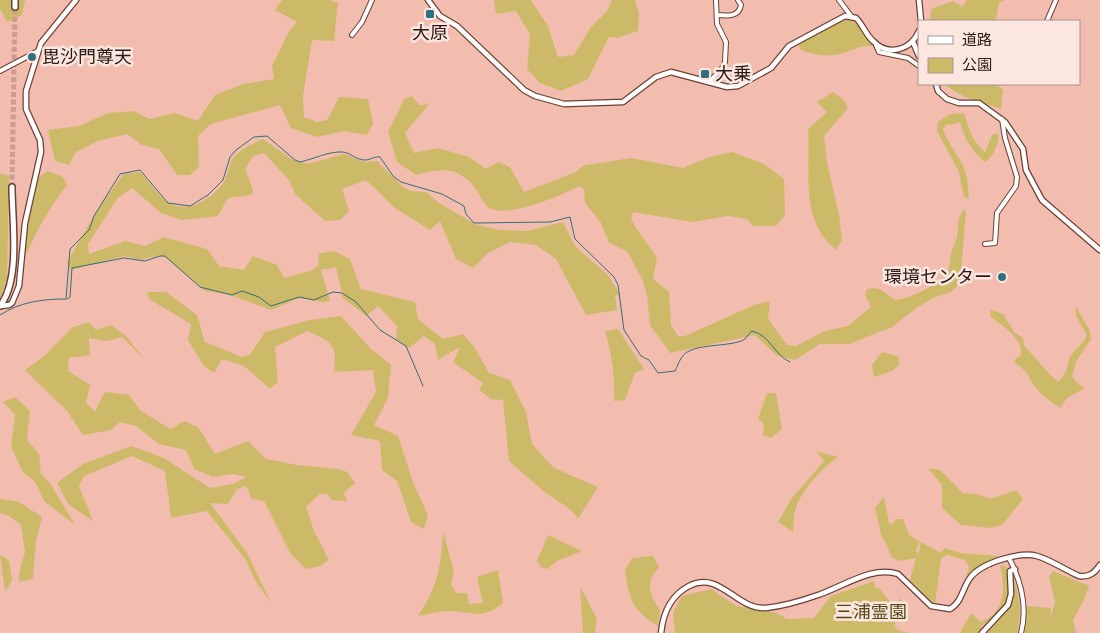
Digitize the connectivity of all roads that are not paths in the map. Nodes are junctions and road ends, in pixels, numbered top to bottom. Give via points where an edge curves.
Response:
1 (15, 0) edge
2 (76, 0) edge
3 (372, 0) edge
4 (428, 0) edge
5 (716, 0) edge
6 (738, 0) edge
7 (839, 0) edge
8 (919, 0) edge
9 (1056, 0) edge
10 (15, 7) tunnel mouth
11 (717, 15) junction
12 (851, 16) junction
13 (921, 20) edge
14 (1047, 20) edge
15 (918, 33) edge
16 (352, 34) dead end
17 (913, 42) junction
18 (876, 44) junction
19 (38, 51) junction
20 (918, 54) edge
21 (918, 65) edge
22 (0, 71) edge
23 (710, 81) junction
24 (936, 85) edge
25 (1002, 119) junction
26 (12, 187) tunnel mouth
27 (984, 244) dead end
28 (1100, 250) edge
29 (0, 306) edge
30 (1008, 558) junction
31 (1100, 565) edge
32 (1015, 570) junction
33 (661, 633) edge
34 (982, 633) edge
35 (1021, 633) edge

1 - 10 main road
2 - 19 street
3 - 16 street via 362,22
4 - 23 street via 440,16 457,26 534,96 568,104 619,103 627,101 666,73 676,72
5 - 11 street
6 - 11 street via 741,5 737,13
7 - 12 street
8 - 13 street
9 - 14 street
11 - 23 street via 717,24 726,42 725,62
12 - 18 street
12 - 23 street via 838,18 794,42 771,68 738,86 727,87
15 - 17 street
17 - 18 street via 896,50 886,50
17 - 20 street
18 - 21 street via 879,52 902,56
19 - 22 street
19 - 29 street via 25,102 40,140 41,152 24,223 19,286 12,303
24 - 25 street via 947,99 979,103
25 - 27 street via 1004,138 1017,177 1016,186 997,213 995,243
25 - 28 street via 1022,149 1026,170 1042,200
26 - 29 main road via 12,274 10,290
30 - 31 street via 1022,554 1038,556 1079,576 1091,575
30 - 32 street
30 - 33 street via 974,573 959,601 950,609 931,606 892,572 873,574 788,604 764,608 743,602 721,586 701,583 689,586 675,596 665,610
32 - 34 street via 1010,571 1008,605
32 - 35 street via 1024,600

